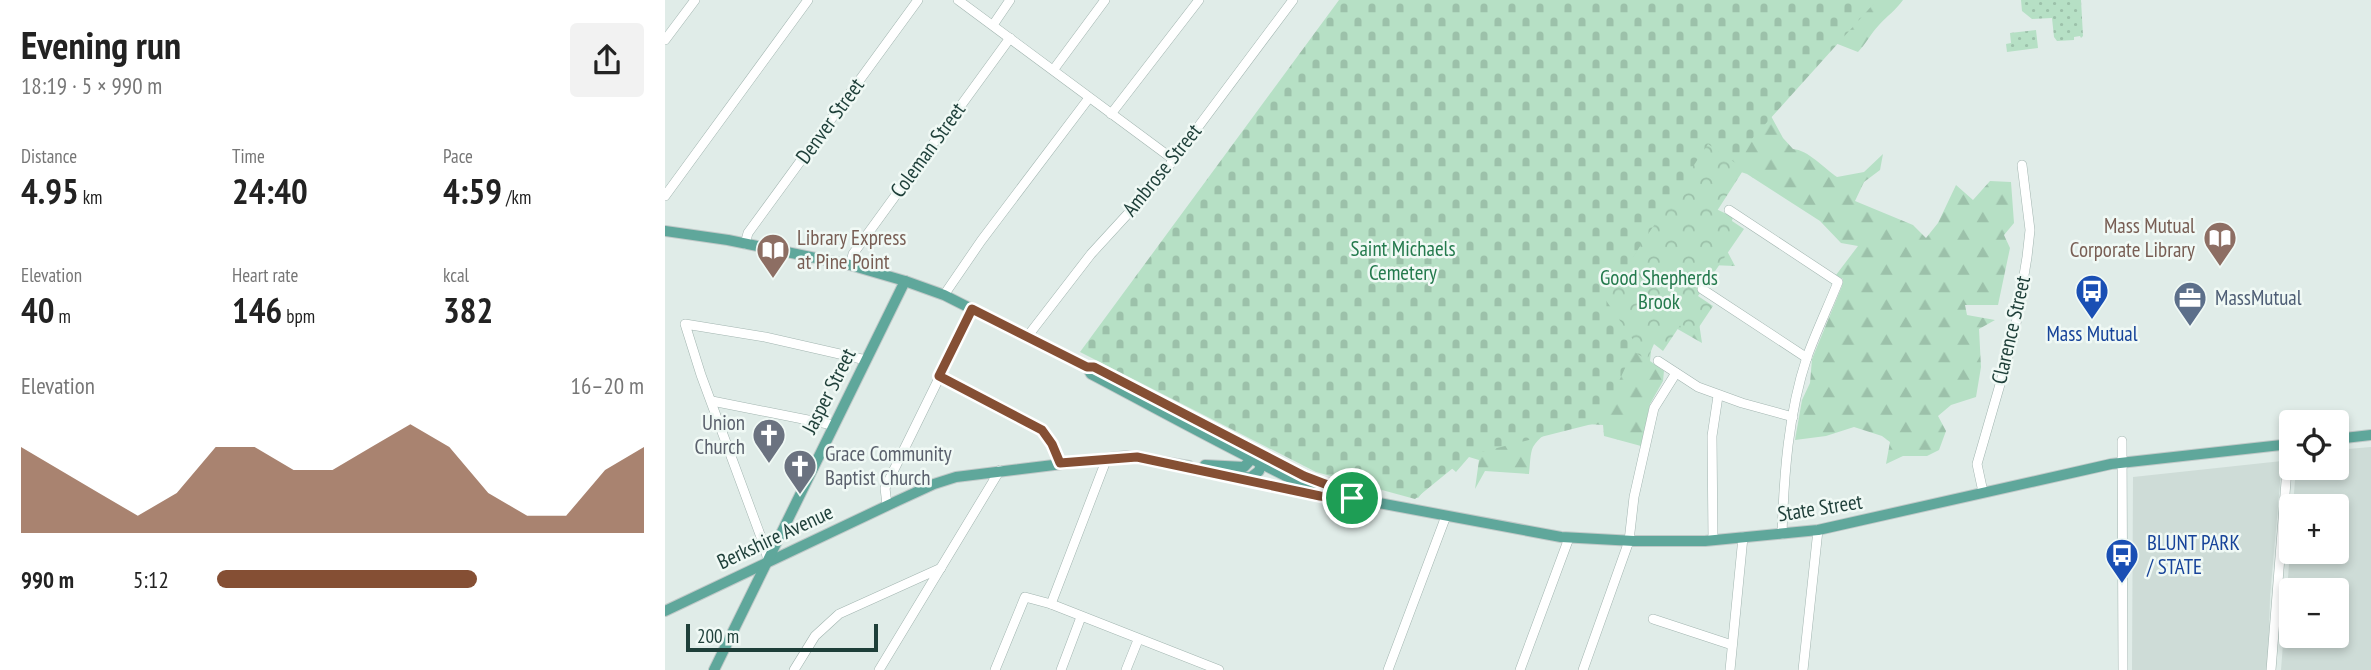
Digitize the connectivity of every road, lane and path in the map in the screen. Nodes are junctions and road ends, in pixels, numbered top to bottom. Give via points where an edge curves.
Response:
1 (695, 0) edge
2 (808, 0) edge
3 (918, 0) edge
4 (958, 0) edge
5 (1010, 0) edge
6 (1105, 0) edge
7 (1199, 0) edge
8 (1293, 0) edge
9 (992, 25) junction
10 (1010, 38) junction
11 (665, 40) edge
12 (1054, 69) junction
13 (1090, 98) junction
14 (1111, 114) junction
15 (1174, 160) junction
16 (2022, 165) dead end
17 (665, 196) edge
18 (1730, 210) dead end
19 (665, 231) edge
20 (745, 244) junction
21 (850, 265) junction
22 (905, 281) junction
23 (1702, 289) dead end
24 (944, 295) junction
25 (972, 309) junction
26 (1027, 337) junction
27 (1807, 358) junction
28 (866, 360) junction
29 (1658, 360) dead end
30 (1676, 373) junction
31 (939, 376) junction
32 (1718, 396) junction
33 (712, 401) junction
34 (1793, 417) junction
35 (833, 425) junction
36 (2371, 435) edge
37 (2349, 438) edge
38 (2122, 440) dead end
39 (2279, 445) edge
40 (1259, 457) junction
41 (1107, 458) junction
42 (1060, 463) junction
43 (2123, 463) junction
44 (1189, 466) junction
45 (1000, 470) junction
46 (1237, 478) junction
47 (2287, 480) edge
48 (1983, 492) junction
49 (1326, 495) junction
50 (1352, 498) junction
51 (887, 505) junction
52 (1446, 516) junction
53 (1818, 530) junction
54 (1782, 534) junction
55 (1743, 537) junction
56 (1569, 538) junction
57 (1713, 540) junction
58 (1629, 541) junction
59 (768, 562) junction
60 (943, 567) junction
61 (1051, 604) junction
62 (665, 611) edge
63 (1081, 617) junction
64 (1653, 619) dead end
65 (1138, 640) junction
66 (1732, 645) junction
67 (1194, 666) edge
68 (714, 670) edge
69 (794, 670) edge
70 (879, 670) edge
71 (995, 670) edge
72 (1061, 670) edge
73 (1126, 670) edge
74 (1219, 670) edge
75 (1388, 670) edge
76 (1520, 670) edge
77 (1583, 670) edge
78 (1730, 670) edge
79 (1803, 670) edge
80 (2123, 670) edge
81 (2271, 670) edge

1 - 11 street
2 - 17 street
3 - 20 street, Denver Street via 748,233
4 - 9 street
5 - 9 street
6 - 12 street
7 - 14 street
8 - 15 street, Ambrose Street
9 - 10 street
10 - 12 street
10 - 21 street, Coleman Street via 853,254
12 - 13 street
13 - 14 street
13 - 24 street
14 - 15 street
15 - 26 street, Ambrose Street via 1091,254
16 - 48 street, Clarence Street via 2030,230 2027,257 2014,336 1977,464
18 - 27 street via 1838,282
19 - 20 main road
20 - 21 main road
21 - 22 main road
22 - 24 main road
22 - 28 main road, Jasper Street
23 - 27 street
24 - 25 main road
25 - 26 main road
25 - 31 street
26 - 40 main road via 1094,367
27 - 34 street
28 - 33 street via 685,324
28 - 35 main road, Jasper Street
29 - 30 street
30 - 32 street
30 - 58 street via 1654,408
31 - 42 street via 1042,430
31 - 51 street via 885,488
32 - 34 street
32 - 57 street via 1712,436
33 - 35 street
33 - 59 street
34 - 54 street
35 - 59 main road, Jasper Street
36 - 37 main road
38 - 43 street
39 - 43 main road, State Street
40 - 44 main road, Berkshire Avenue via 1244,467
40 - 46 main road via 1256,474
40 - 49 main road, State Street
40 - 50 main road, State Street
41 - 42 main road, Berkshire Avenue
41 - 44 main road, Berkshire Avenue via 1137,457
41 - 61 street
42 - 45 main road, Berkshire Avenue
43 - 48 main road, State Street
43 - 80 street
44 - 46 main road, Berkshire Avenue
45 - 51 main road, Berkshire Avenue via 933,484
45 - 60 street
46 - 49 main road, Berkshire Avenue
47 - 81 street
48 - 53 main road, State Street
49 - 50 main road, State Street
50 - 52 main road, State Street
51 - 59 main road, Berkshire Avenue
52 - 56 main road, State Street
52 - 75 street
53 - 54 main road, State Street
53 - 79 street
54 - 55 main road, State Street
55 - 57 main road, State Street
55 - 66 street
56 - 58 main road, State Street
56 - 76 street
57 - 58 main road, State Street
58 - 77 street
59 - 62 main road, Berkshire Avenue
59 - 68 main road, Jasper Street
60 - 69 street via 839,614 815,636
60 - 70 street
61 - 63 street
61 - 71 street via 1025,597
63 - 65 street
63 - 72 street
64 - 66 street
65 - 67 street
65 - 73 street
66 - 78 street
67 - 74 street

